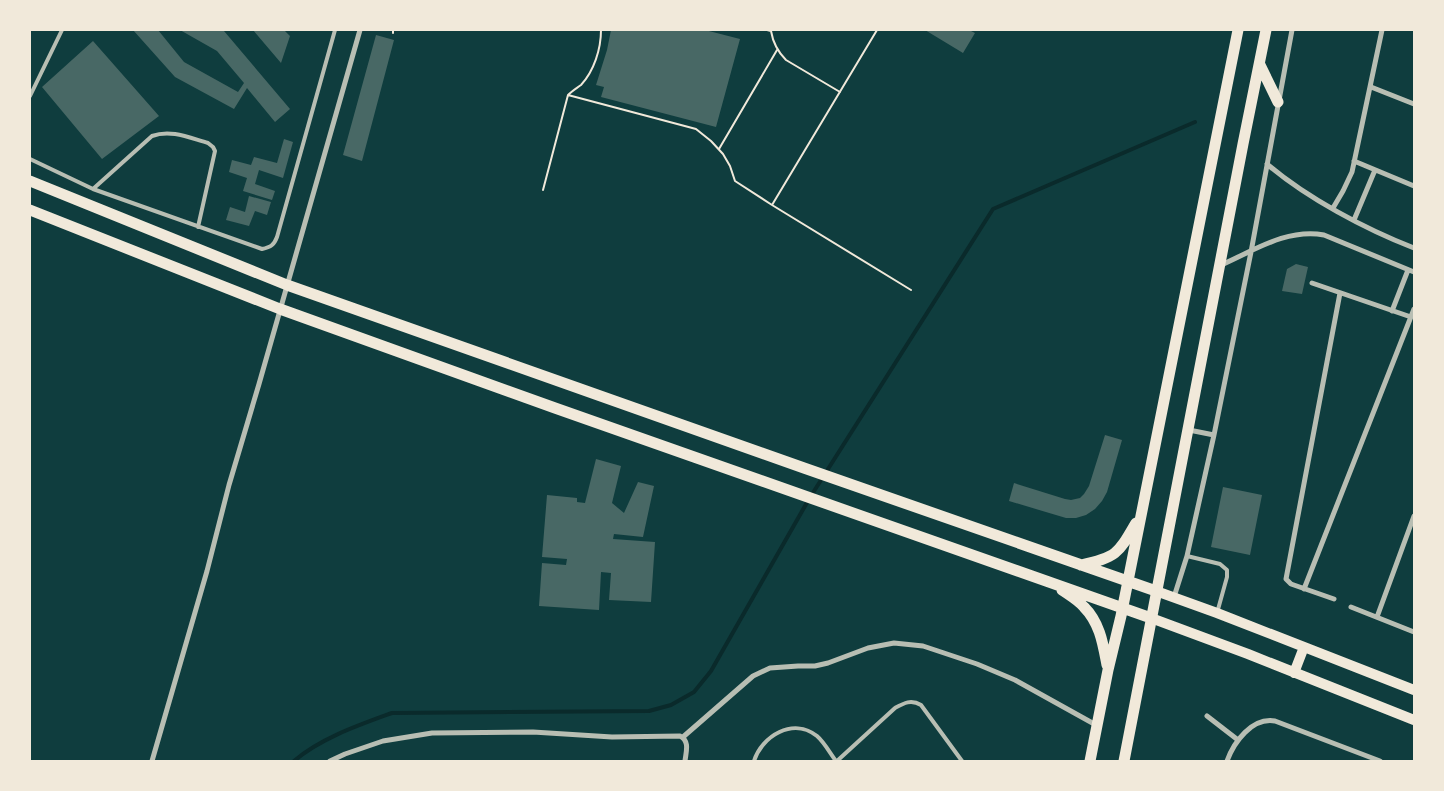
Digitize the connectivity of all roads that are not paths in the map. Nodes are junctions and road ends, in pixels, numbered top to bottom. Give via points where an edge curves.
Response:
1 (62, 30) edge
2 (335, 30) edge
3 (360, 30) edge
4 (1238, 30) edge
5 (1266, 30) edge
6 (1292, 30) edge
7 (1382, 30) edge
8 (1260, 65) junction
9 (1371, 87) junction
10 (30, 96) edge
11 (1278, 102) junction
12 (1414, 104) edge
13 (30, 159) edge
14 (1354, 161) junction
15 (1267, 164) junction
16 (1375, 170) junction
17 (30, 181) edge
18 (1414, 186) edge
19 (93, 189) junction
20 (1333, 208) junction
21 (30, 210) edge
22 (1354, 220) junction
23 (198, 227) junction
24 (1414, 248) edge
25 (1251, 252) junction
26 (1220, 266) junction
27 (1408, 270) junction
28 (1414, 272) edge
29 (1312, 283) dead end
30 (287, 285) junction
31 (1340, 293) junction
32 (280, 309) junction
33 (1414, 309) edge
34 (1392, 311) junction
35 (1410, 318) junction
36 (1188, 430) junction
37 (1214, 435) junction
38 (1141, 515) junction
39 (1414, 516) edge
40 (1187, 556) junction
41 (1081, 565) junction
42 (1128, 581) junction
43 (1055, 584) junction
44 (1304, 589) junction
45 (1156, 591) junction
46 (1174, 597) junction
47 (1334, 599) dead end
48 (1351, 607) dead end
49 (1123, 608) junction
50 (1217, 613) junction
51 (1377, 617) junction
52 (1151, 618) junction
53 (1414, 632) edge
54 (1304, 647) junction
55 (1108, 670) junction
56 (1294, 673) junction
57 (1414, 690) edge
58 (1207, 716) dead end
59 (1414, 720) edge
60 (1097, 726) junction
61 (683, 737) junction
62 (1238, 740) junction
63 (152, 761) edge
64 (330, 761) edge
65 (685, 761) edge
66 (754, 761) edge
67 (837, 761) edge
68 (962, 761) edge
69 (1090, 761) edge
70 (1124, 761) edge
71 (1227, 761) edge
72 (1380, 761) edge

1 - 10 lane
2 - 23 lane via 275,242 262,249
3 - 30 street
4 - 38 main road
5 - 8 main road
6 - 11 street
7 - 9 street
8 - 11 main road
8 - 26 main road
9 - 12 street
9 - 14 street
11 - 15 street
13 - 19 lane
14 - 16 street
14 - 20 street via 1348,182
15 - 20 street
15 - 25 street
16 - 18 street
16 - 22 street
17 - 30 main road
19 - 23 lane
19 - 23 lane via 152,136 169,133 208,143 215,151
20 - 22 street
21 - 32 main road
22 - 24 street
25 - 26 street
25 - 27 street via 1283,237 1311,232
25 - 37 street
26 - 36 main road
27 - 28 street
27 - 34 street
29 - 31 street
30 - 32 street
30 - 41 main road
31 - 34 street
31 - 44 street via 1286,579
32 - 43 main road
32 - 63 street
33 - 35 street
34 - 35 street
35 - 44 street
36 - 37 street
36 - 45 main road
37 - 40 street
38 - 41 main road via 1118,551 1108,558
38 - 42 main road
39 - 51 street
40 - 46 street
40 - 50 lane via 1220,564 1227,570
41 - 42 main road
42 - 45 main road
42 - 49 main road
43 - 49 main road
43 - 55 main road via 1084,607 1096,624
44 - 47 street
45 - 46 main road
45 - 52 main road
46 - 50 main road
48 - 51 street
49 - 52 main road
49 - 55 main road
50 - 54 main road
51 - 53 street
52 - 56 main road
52 - 70 main road
54 - 56 main road
54 - 57 main road
55 - 60 main road
56 - 59 main road
58 - 62 street
60 - 61 street via 1015,680 977,664 923,646 894,643 868,648 822,665 770,668 753,676
60 - 69 main road
61 - 64 street via 533,732 432,733 383,741
61 - 65 street via 687,745
62 - 71 street
62 - 72 street via 1262,721 1275,721
66 - 67 lane via 767,740 780,731 798,728 818,737
67 - 68 lane via 895,708 911,702 920,705

